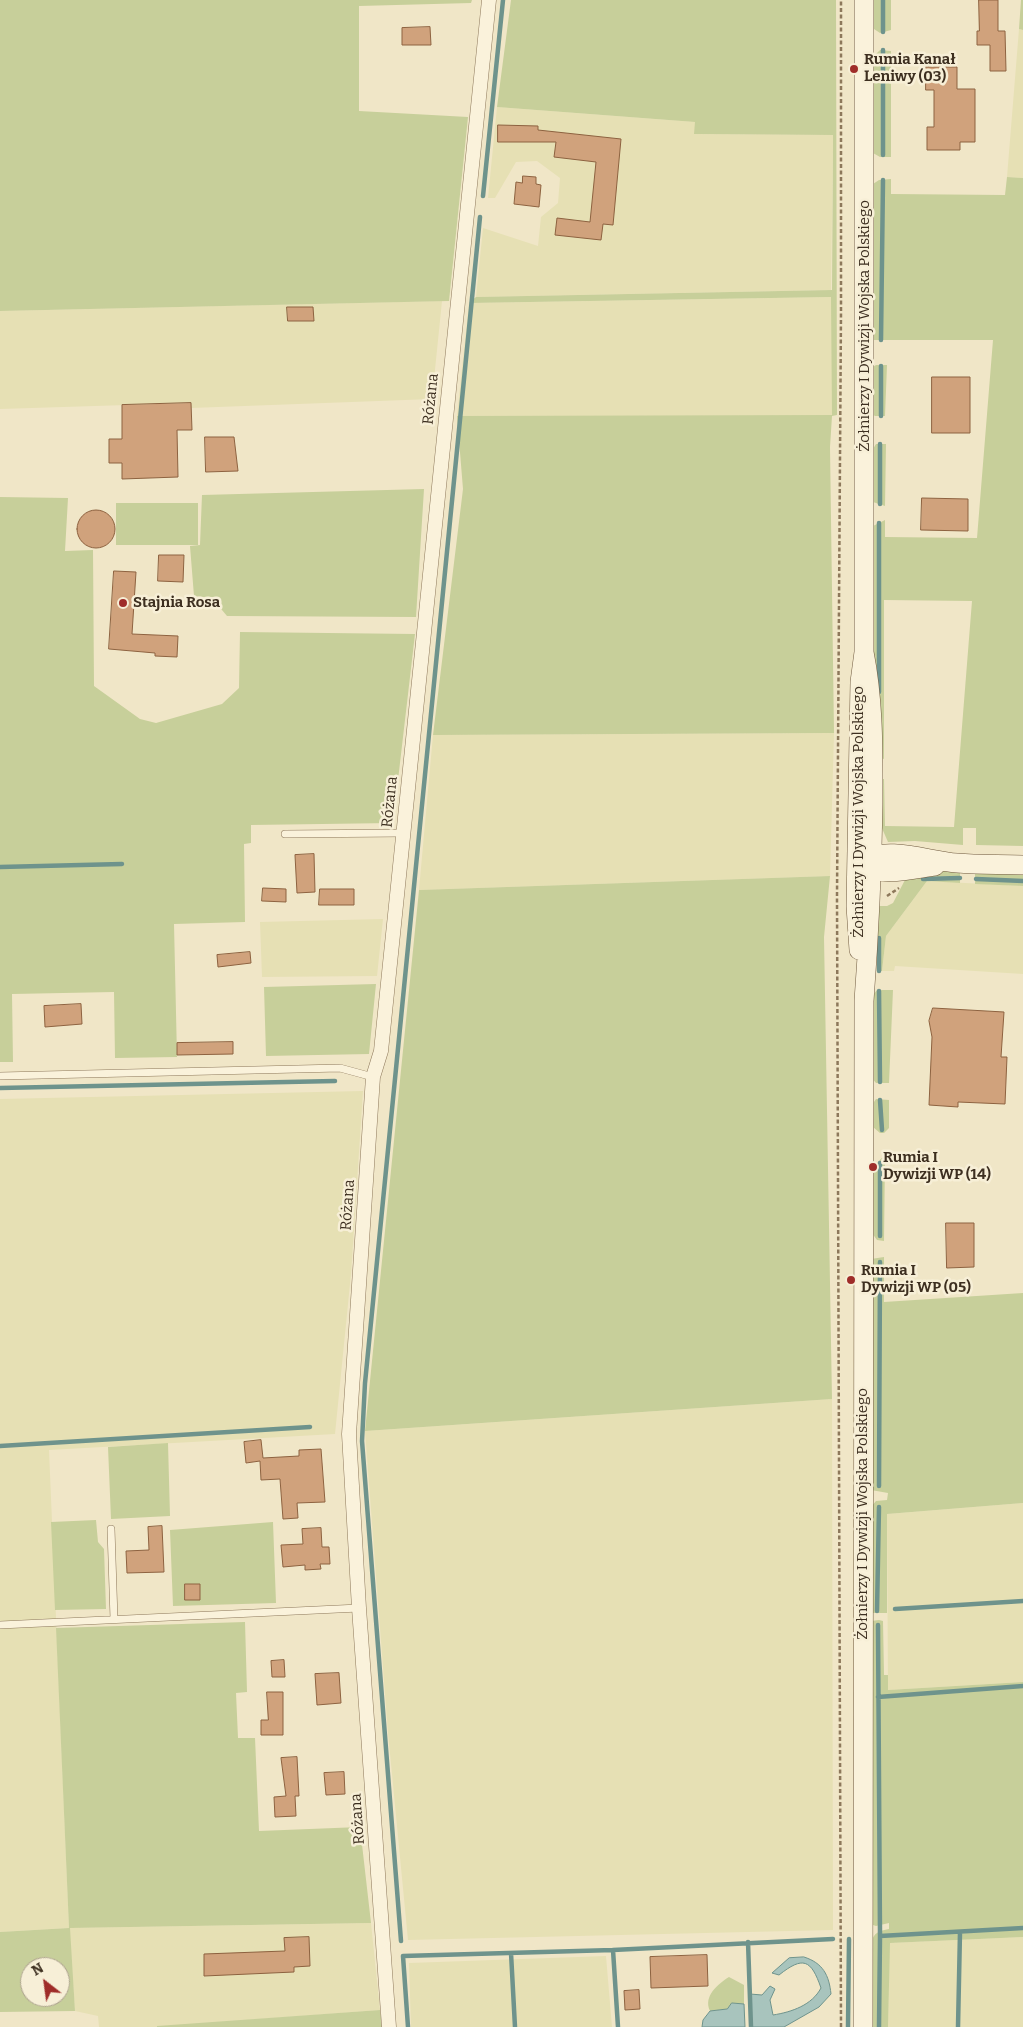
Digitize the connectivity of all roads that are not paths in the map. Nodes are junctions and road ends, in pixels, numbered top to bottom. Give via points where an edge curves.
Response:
1 (489, 0) edge
2 (864, 0) edge
3 (403, 833) junction
4 (285, 834) dead end
5 (867, 863) junction
6 (1023, 865) edge
7 (0, 1076) edge
8 (373, 1077) junction
9 (111, 1530) dead end
10 (359, 1608) junction
11 (114, 1619) junction
12 (0, 1625) edge
13 (389, 2027) edge
14 (863, 2027) edge

1 - 3 street, Różana
2 - 5 street, Żołnierzy I Dywizji Wojska Polskiego via 864,652 860,682
3 - 4 lane
3 - 8 street, Różana via 381,1051
5 - 6 street via 901,855 957,863
5 - 14 street, Żołnierzy I Dywizji Wojska Polskiego via 857,927 864,1001
7 - 8 lane via 340,1068
8 - 10 street, Różana via 349,1434
9 - 11 lane
10 - 11 lane
10 - 13 street, Różana
11 - 12 lane

